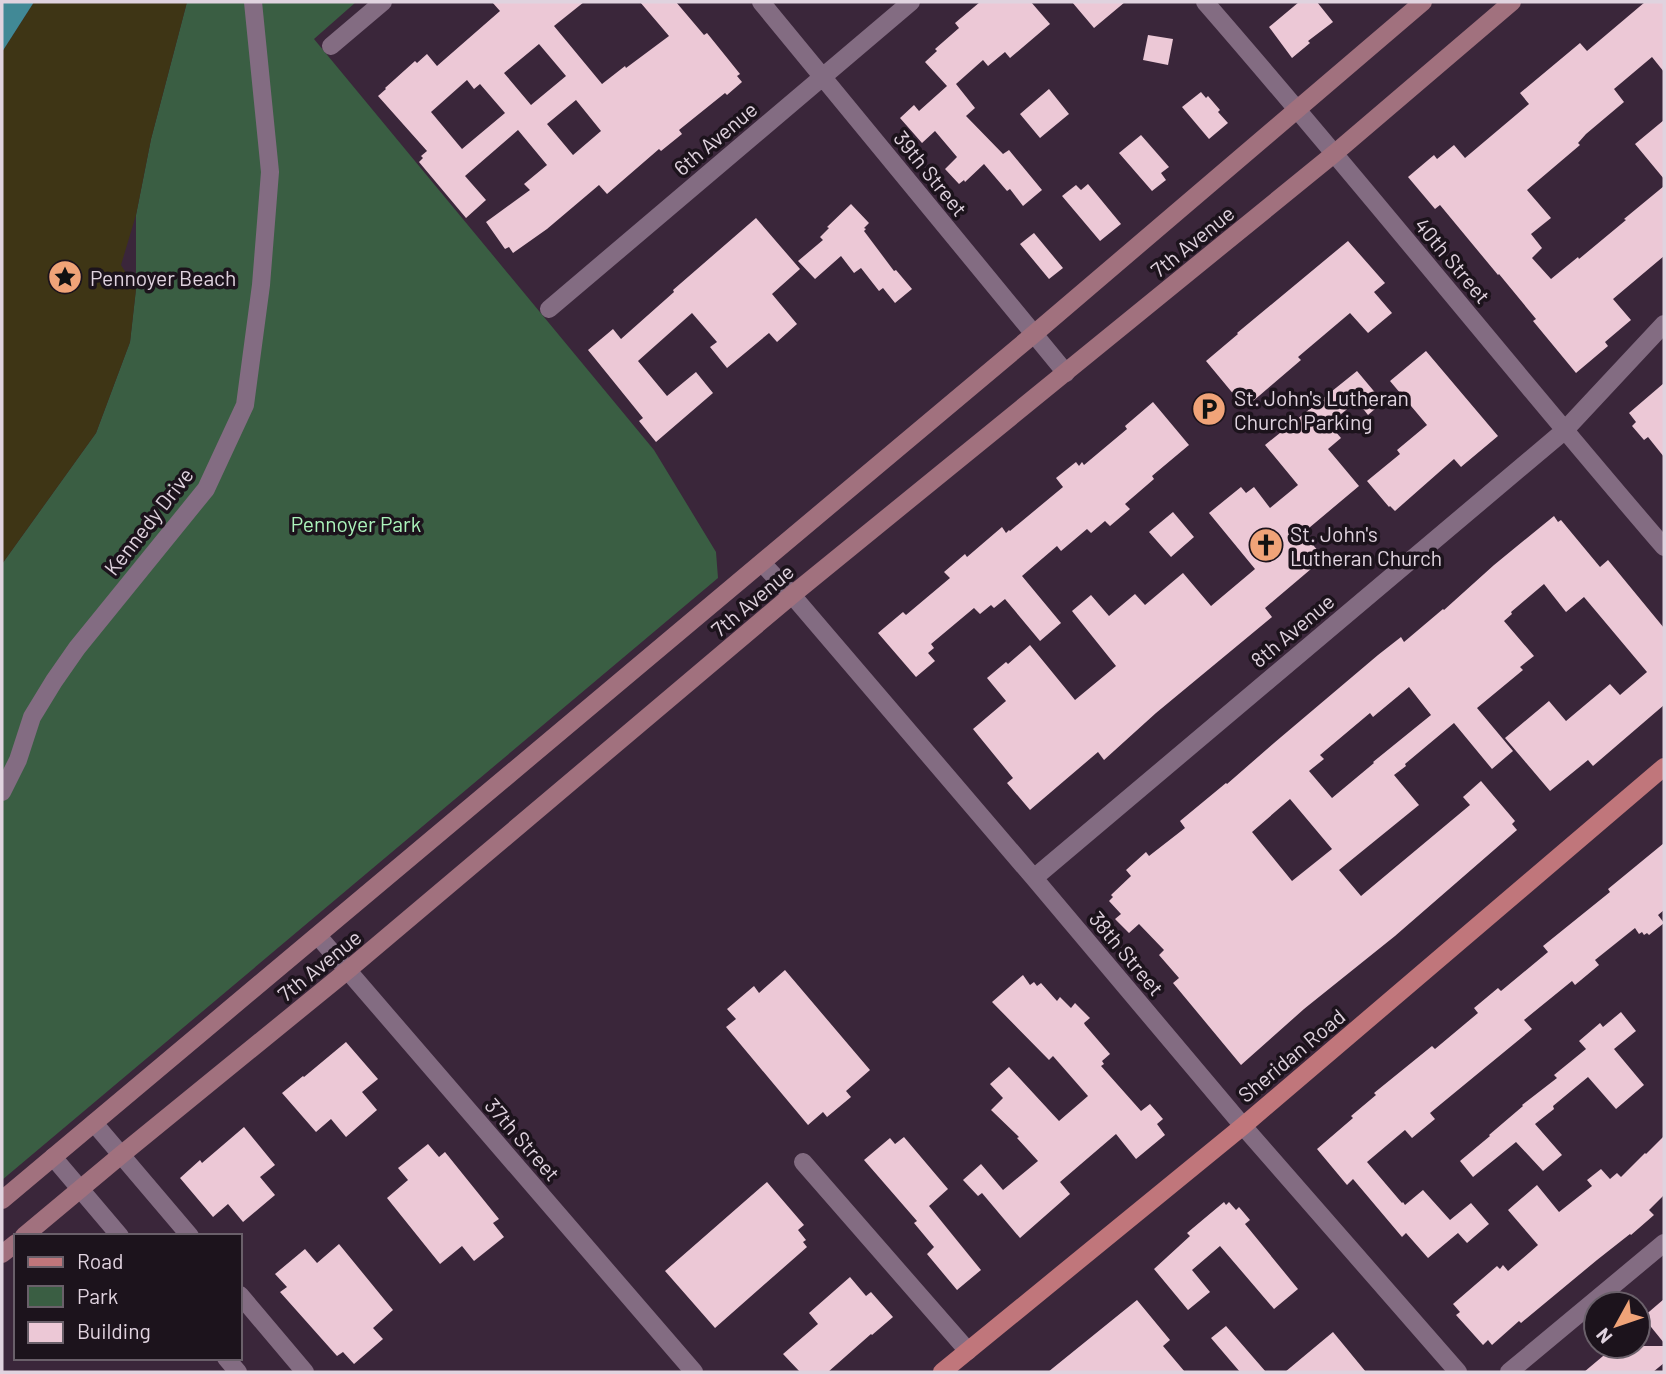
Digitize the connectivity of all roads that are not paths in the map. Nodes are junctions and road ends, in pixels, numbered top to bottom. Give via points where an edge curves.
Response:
1 (253, 2) edge
2 (383, 2) edge
3 (761, 2) edge
4 (911, 2) edge
5 (1205, 2) edge
6 (1423, 2) edge
7 (1512, 2) edge
8 (331, 46) dead end
9 (822, 77) junction
10 (1297, 108) junction
11 (1335, 153) junction
12 (549, 309) dead end
13 (1664, 324) edge
14 (1034, 334) junction
15 (1066, 373) junction
16 (1564, 431) junction
17 (1664, 547) edge
18 (762, 563) junction
19 (792, 595) junction
20 (1664, 767) edge
21 (2, 792) edge
22 (1034, 878) junction
23 (318, 936) junction
24 (348, 970) junction
25 (94, 1123) junction
26 (1242, 1126) junction
27 (121, 1155) junction
28 (53, 1157) junction
29 (803, 1162) dead end
30 (80, 1189) junction
31 (2, 1200) edge
32 (26, 1234) edge
33 (118, 1234) edge
34 (188, 1234) edge
35 (1664, 1243) edge
36 (242, 1297) edge
37 (968, 1351) junction
38 (305, 1372) edge
39 (694, 1372) edge
40 (942, 1372) edge
41 (1458, 1372) edge
42 (1509, 1372) edge

1 - 21 street, Kennedy Drive via 270,172 245,405 206,489 54,681 33,717
2 - 8 street
3 - 9 street, 39th Street
4 - 9 street, 6th Avenue
5 - 10 street, 40th Street
6 - 10 street, 7th Avenue
7 - 11 street, 7th Avenue
9 - 12 street, 6th Avenue
9 - 14 street, 39th Street
10 - 11 street, 40th Street
10 - 14 street, 7th Avenue
11 - 15 street, 7th Avenue
11 - 16 street, 40th Street
13 - 16 street, 8th Avenue
14 - 15 street, 39th Street
14 - 18 street, 7th Avenue
15 - 19 street, 7th Avenue
16 - 17 street, 40th Street
16 - 22 street, 8th Avenue
18 - 19 street, 38th Street
18 - 23 street, 7th Avenue
19 - 22 street, 38th Street
19 - 24 street, 7th Avenue
20 - 26 main road, Sheridan Road
22 - 26 street, 38th Street
23 - 24 street, 37th Street
23 - 25 street, 7th Avenue
24 - 27 street, 7th Avenue
24 - 39 street, 37th Street
25 - 27 street
25 - 28 street, 7th Avenue
26 - 37 main road, Sheridan Road
26 - 41 street, 38th Street
27 - 30 street, 7th Avenue
27 - 34 street
28 - 30 street
28 - 31 street, 7th Avenue
29 - 37 street
30 - 32 street, 7th Avenue
30 - 33 street
35 - 42 street
36 - 38 street
37 - 40 main road, Sheridan Road

